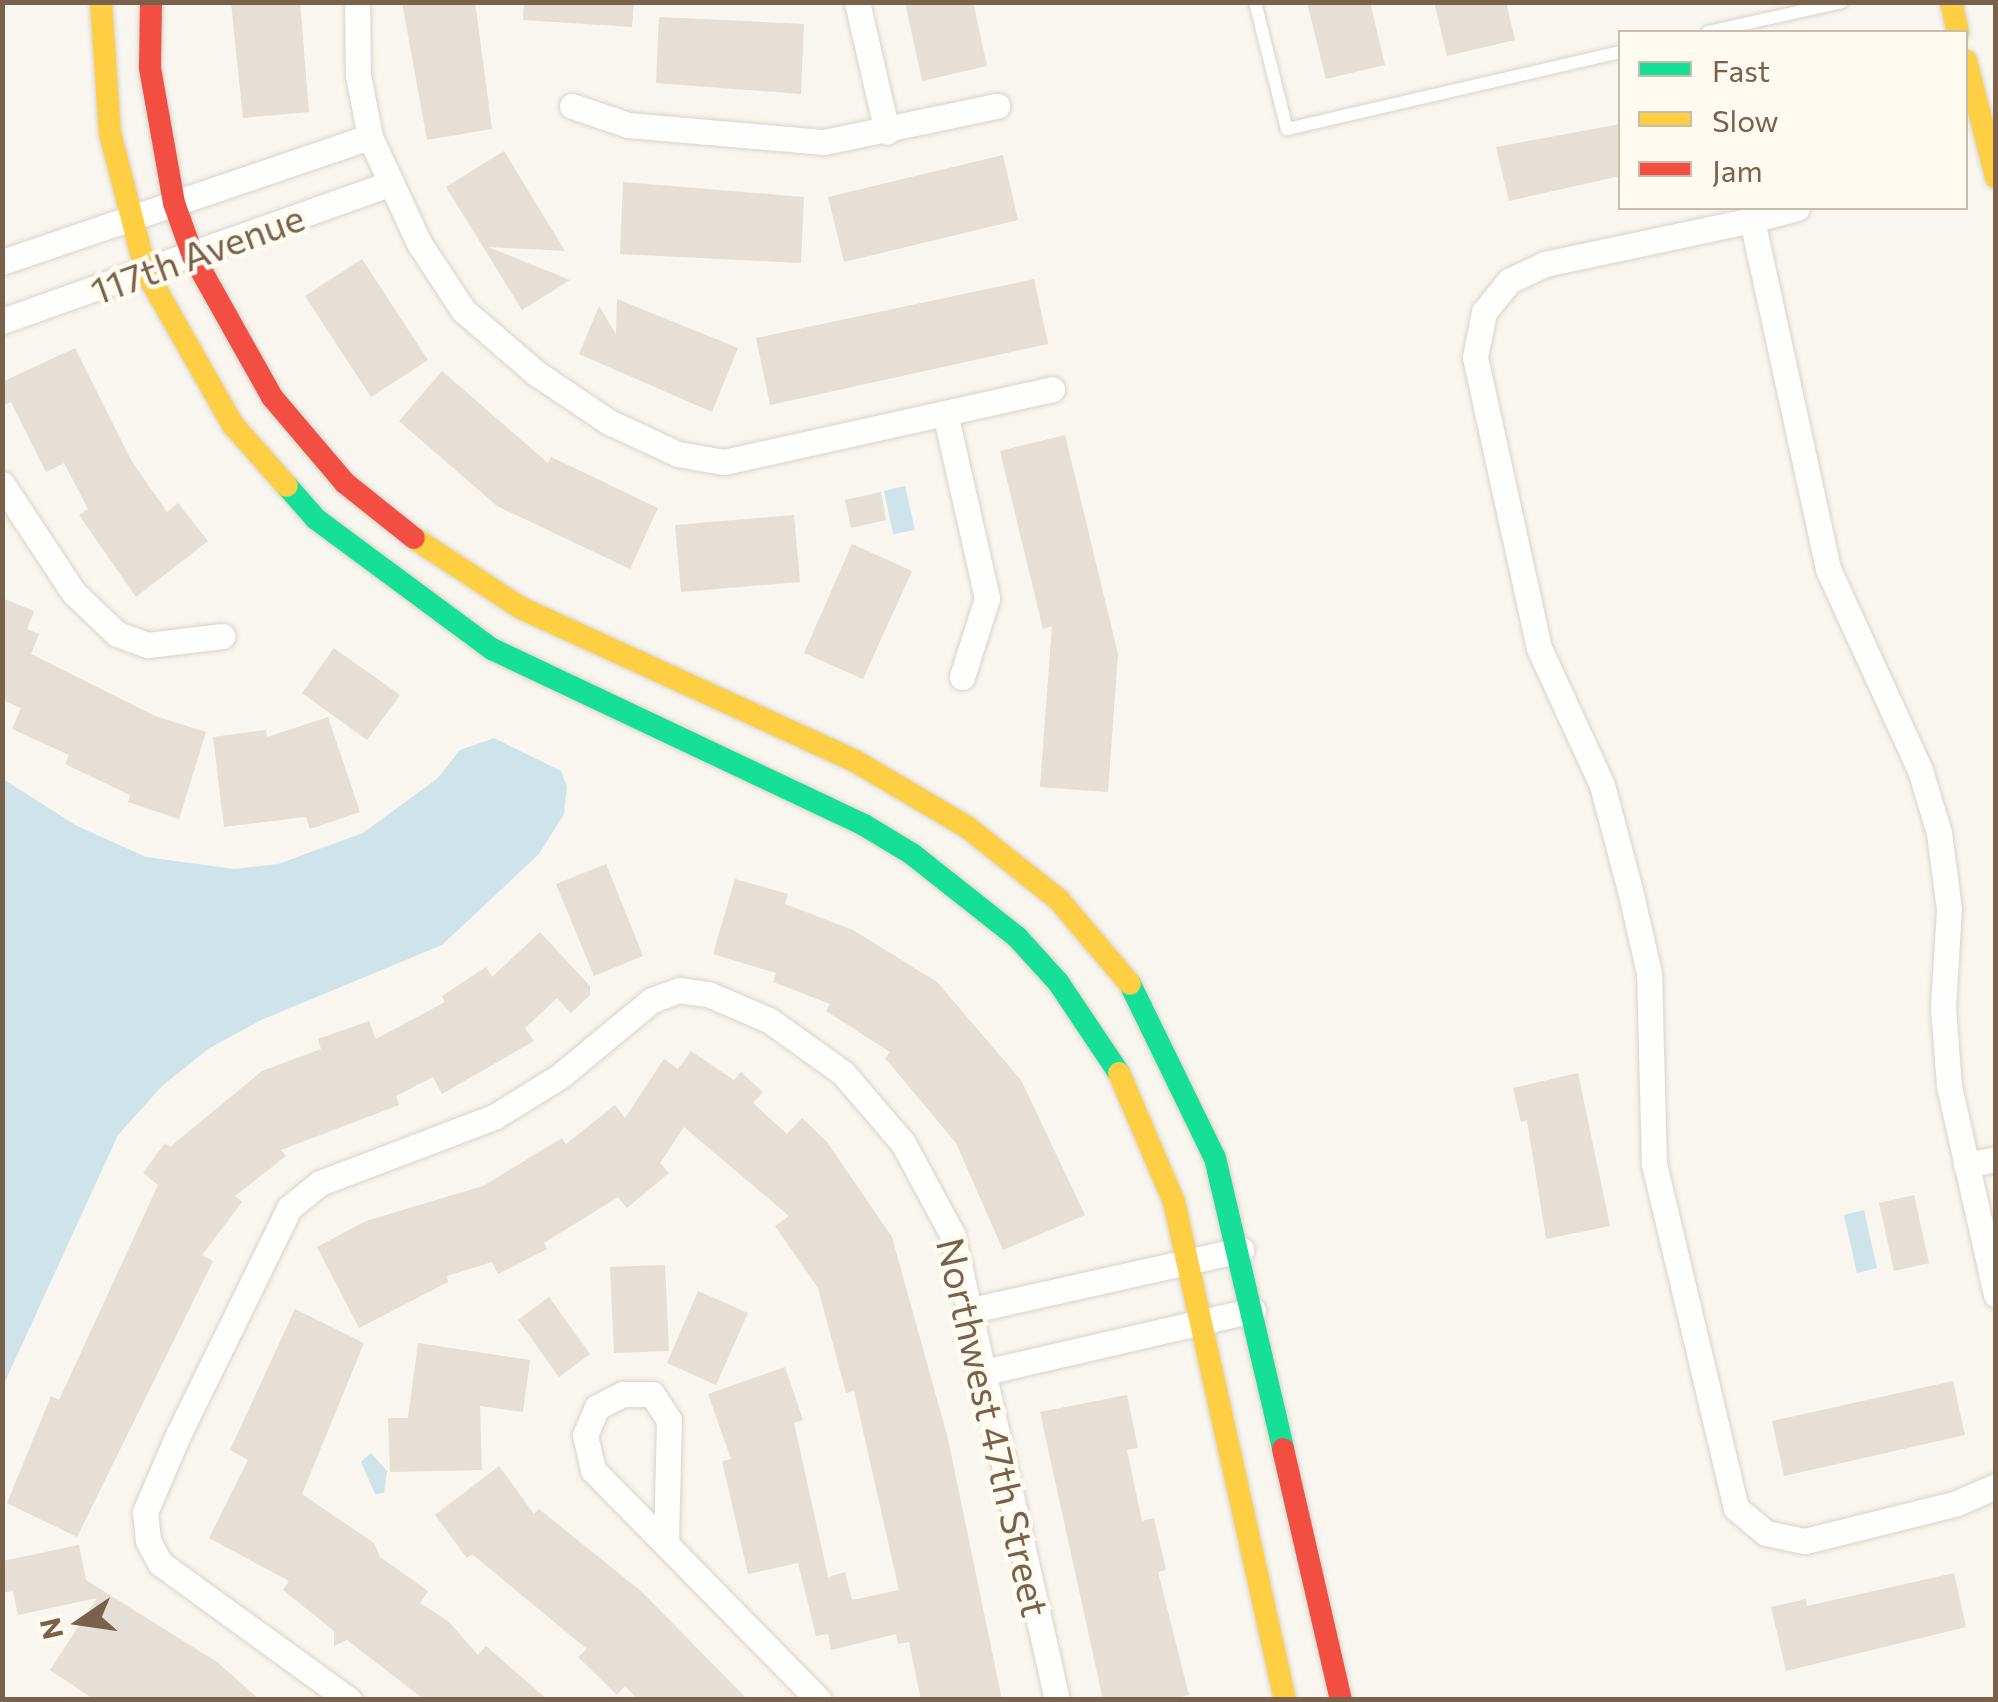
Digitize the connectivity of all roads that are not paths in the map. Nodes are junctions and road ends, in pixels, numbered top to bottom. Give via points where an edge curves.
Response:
1 (102, 2) edge
2 (151, 2) edge
3 (357, 2) edge
4 (857, 2) edge
5 (1254, 2) edge
6 (1842, 2) edge
7 (1951, 2) edge
8 (1717, 30) edge
9 (1958, 30) edge
10 (1618, 52) edge
11 (1968, 70) edge
12 (572, 106) dead end
13 (998, 106) dead end
14 (887, 132) junction
15 (370, 137) junction
16 (1988, 164) edge
17 (391, 183) junction
18 (174, 203) junction
19 (1790, 210) edge
20 (128, 220) junction
21 (1752, 220) junction
22 (193, 256) junction
23 (2, 262) edge
24 (146, 272) junction
25 (2, 322) edge
26 (1052, 389) dead end
27 (944, 413) junction
28 (2, 484) edge
29 (222, 636) dead end
30 (962, 677) dead end
31 (1996, 1158) edge
32 (1966, 1165) junction
33 (1984, 1189) edge
34 (1988, 1227) edge
35 (1241, 1250) junction
36 (1189, 1262) junction
37 (1996, 1295) edge
38 (972, 1310) junction
39 (1253, 1310) junction
40 (1202, 1322) junction
41 (985, 1372) junction
42 (1996, 1486) edge
43 (666, 1542) junction
44 (348, 1700) edge
45 (820, 1700) edge
46 (1057, 1700) edge
47 (1285, 1700) edge
48 (1341, 1700) edge

1 - 20 street via 110,133
2 - 18 street via 150,68
3 - 15 street via 358,74
4 - 14 street
5 - 10 lane via 1287,129
6 - 8 lane
7 - 9 street
11 - 16 street
12 - 14 street via 628,126 769,140 824,142
13 - 14 street
15 - 17 street
15 - 18 street, 117th Avenue
17 - 22 street, 117th Avenue
17 - 27 street via 419,244 463,310 536,373 609,422 678,454 724,462
18 - 20 street, 117th Avenue
18 - 22 street
19 - 21 street
20 - 23 street, 117th Avenue
20 - 24 street
21 - 32 street via 1828,569 1920,770 1939,833 1949,909 1942,1008
21 - 42 street via 1545,264 1510,280 1484,312 1476,357 1539,648 1602,785 1649,973 1654,1164 1736,1508 1766,1533 1806,1541 1957,1504
22 - 24 street, 117th Avenue
22 - 35 street via 242,349 306,441 345,483 451,568 522,608 855,762 967,828 1058,899 1133,987 1175,1064 1215,1158
24 - 25 street, 117th Avenue
24 - 36 street via 233,425 316,518 492,650 864,825 959,888 1017,937 1115,1064 1158,1152
26 - 27 street
27 - 30 street via 987,598
28 - 29 street via 74,593 117,634 148,646
31 - 32 street
32 - 33 street
33 - 34 street
34 - 37 street
35 - 36 street
35 - 39 street
36 - 38 street
36 - 40 street
38 - 41 street, Northwest 47th Street
38 - 44 street, Northwest 47th Street via 944,1218 903,1143 843,1073 769,1020 708,994 678,990 652,1000 560,1076 494,1117 320,1183 289,1208 145,1512 148,1540 160,1563
39 - 40 street
39 - 48 street
40 - 41 street
40 - 47 street
41 - 46 street, Northwest 47th Street
43 - 43 street via 593,1470 585,1436 596,1407 623,1394 652,1394 669,1420
43 - 45 street

